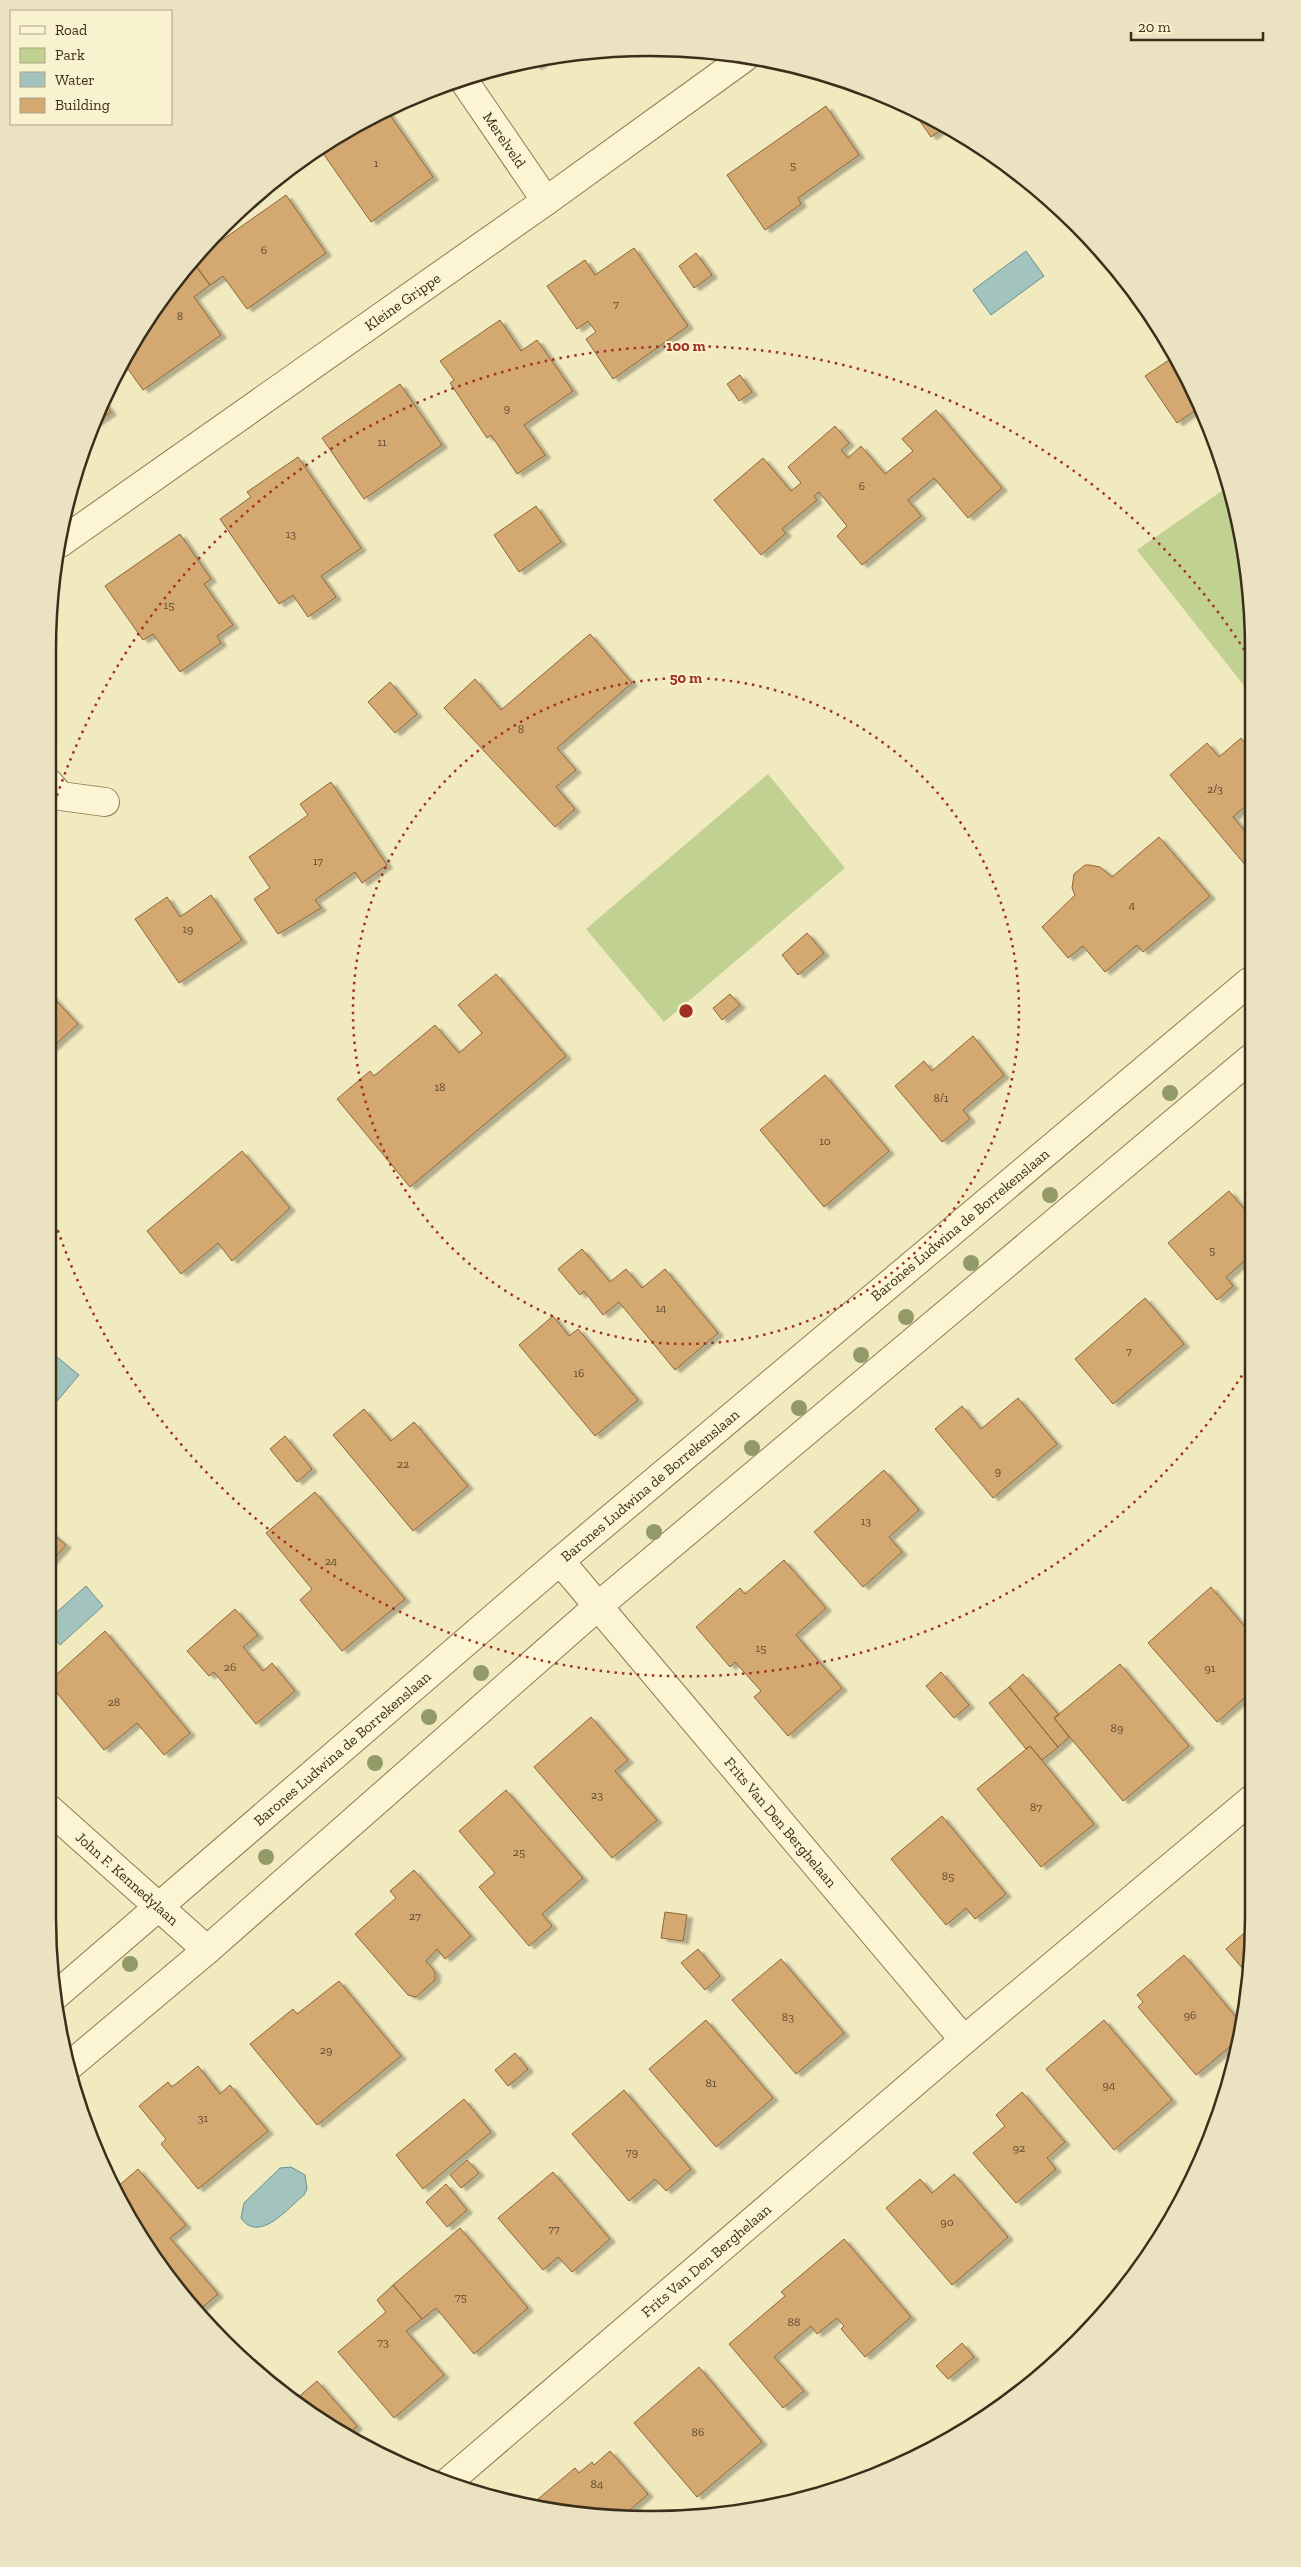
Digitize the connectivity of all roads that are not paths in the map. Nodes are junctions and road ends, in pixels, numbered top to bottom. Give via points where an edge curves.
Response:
1 (737, 63) edge
2 (467, 85) edge
3 (546, 201) junction
4 (67, 538) edge
5 (56, 791) edge
6 (105, 802) dead end
7 (1245, 986) edge
8 (1245, 1063) edge
9 (560, 1561) junction
10 (598, 1607) junction
11 (1245, 1805) edge
12 (56, 1815) edge
13 (160, 1908) junction
14 (207, 1950) junction
15 (61, 1991) edge
16 (964, 2040) junction
17 (74, 2062) edge
18 (454, 2477) edge

1 - 3 street, Kleine Grippe
2 - 3 street, Merelveld
3 - 4 street, Kleine Grippe
5 - 6 street via 60,796
7 - 9 street, Barones Ludwina de Borrekenslaan
8 - 10 street
9 - 10 street, Frits Van Den Berghelaan
9 - 13 street, Barones Ludwina de Borrekenslaan
10 - 14 street
10 - 16 street, Frits Van Den Berghelaan
11 - 16 street, Frits Van Den Berghelaan
12 - 13 street, John F. Kennedylaan
13 - 14 street, John F. Kennedylaan
13 - 15 street, Barones Ludwina de Borrekenslaan
14 - 17 street
16 - 18 street, Frits Van Den Berghelaan

